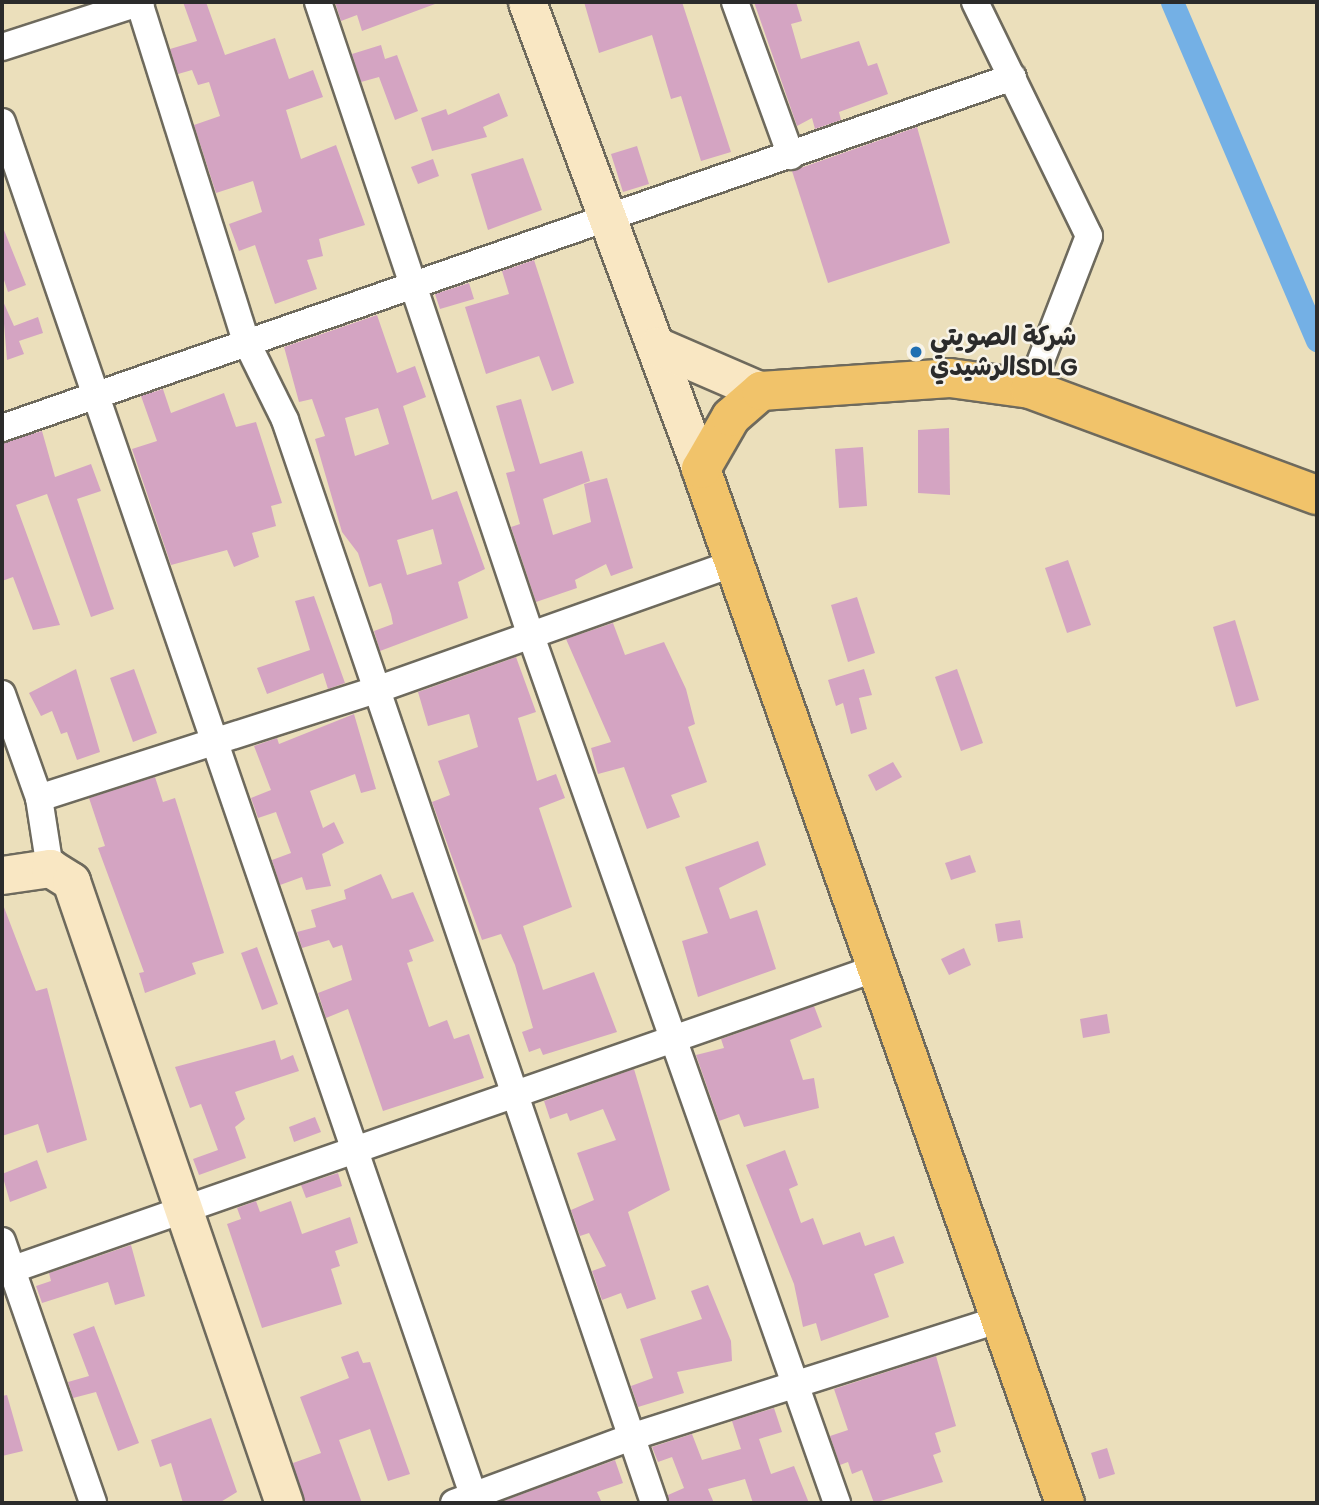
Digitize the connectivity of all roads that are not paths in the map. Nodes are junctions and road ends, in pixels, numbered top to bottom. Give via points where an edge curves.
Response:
1 (140, 2) edge
2 (318, 2) edge
3 (527, 2) edge
4 (735, 2) edge
5 (975, 2) edge
6 (2, 47) edge
7 (1013, 77) junction
8 (2, 122) edge
9 (791, 156) junction
10 (606, 219) junction
11 (417, 285) junction
12 (245, 340) junction
13 (657, 346) junction
14 (1030, 389) junction
15 (761, 391) junction
16 (90, 393) junction
17 (2, 428) edge
18 (701, 469) junction
19 (1317, 495) edge
20 (732, 564) junction
21 (530, 633) junction
22 (376, 691) junction
23 (2, 694) edge
24 (211, 740) junction
25 (39, 798) junction
26 (50, 868) junction
27 (2, 875) edge
28 (877, 968) junction
29 (673, 1038) junction
30 (515, 1096) junction
31 (357, 1154) junction
32 (186, 1212) junction
33 (2, 1241) edge
34 (7, 1271) edge
35 (1000, 1319) junction
36 (793, 1386) junction
37 (631, 1437) junction
38 (468, 1501) edge
39 (93, 1503) edge
40 (284, 1503) edge
41 (654, 1503) edge
42 (837, 1503) edge
43 (1065, 1503) edge

1 - 6 street
1 - 12 street
2 - 11 street
3 - 10 street
4 - 9 street
5 - 7 street
7 - 9 street
7 - 14 street via 1089,236
8 - 16 street
9 - 10 street
10 - 11 street
10 - 13 street
11 - 12 street
11 - 21 street
12 - 16 street
12 - 22 street via 285,420
13 - 15 street
13 - 18 street
14 - 15 main road via 895,378
14 - 19 main road
15 - 18 main road via 731,417
16 - 17 street
16 - 24 street
18 - 20 main road
20 - 21 street
20 - 28 main road
21 - 22 street
21 - 29 street
22 - 24 street
22 - 30 street
23 - 25 street
24 - 25 street
24 - 31 street
25 - 26 street
26 - 27 street
26 - 32 street via 71,881
28 - 29 street
28 - 35 main road
29 - 30 street
29 - 36 street
30 - 31 street
30 - 37 street
31 - 32 street
31 - 38 street
32 - 34 street
32 - 40 street
33 - 34 street
34 - 39 street
35 - 36 street
35 - 43 main road
36 - 37 street
36 - 42 street
37 - 38 street
37 - 41 street

